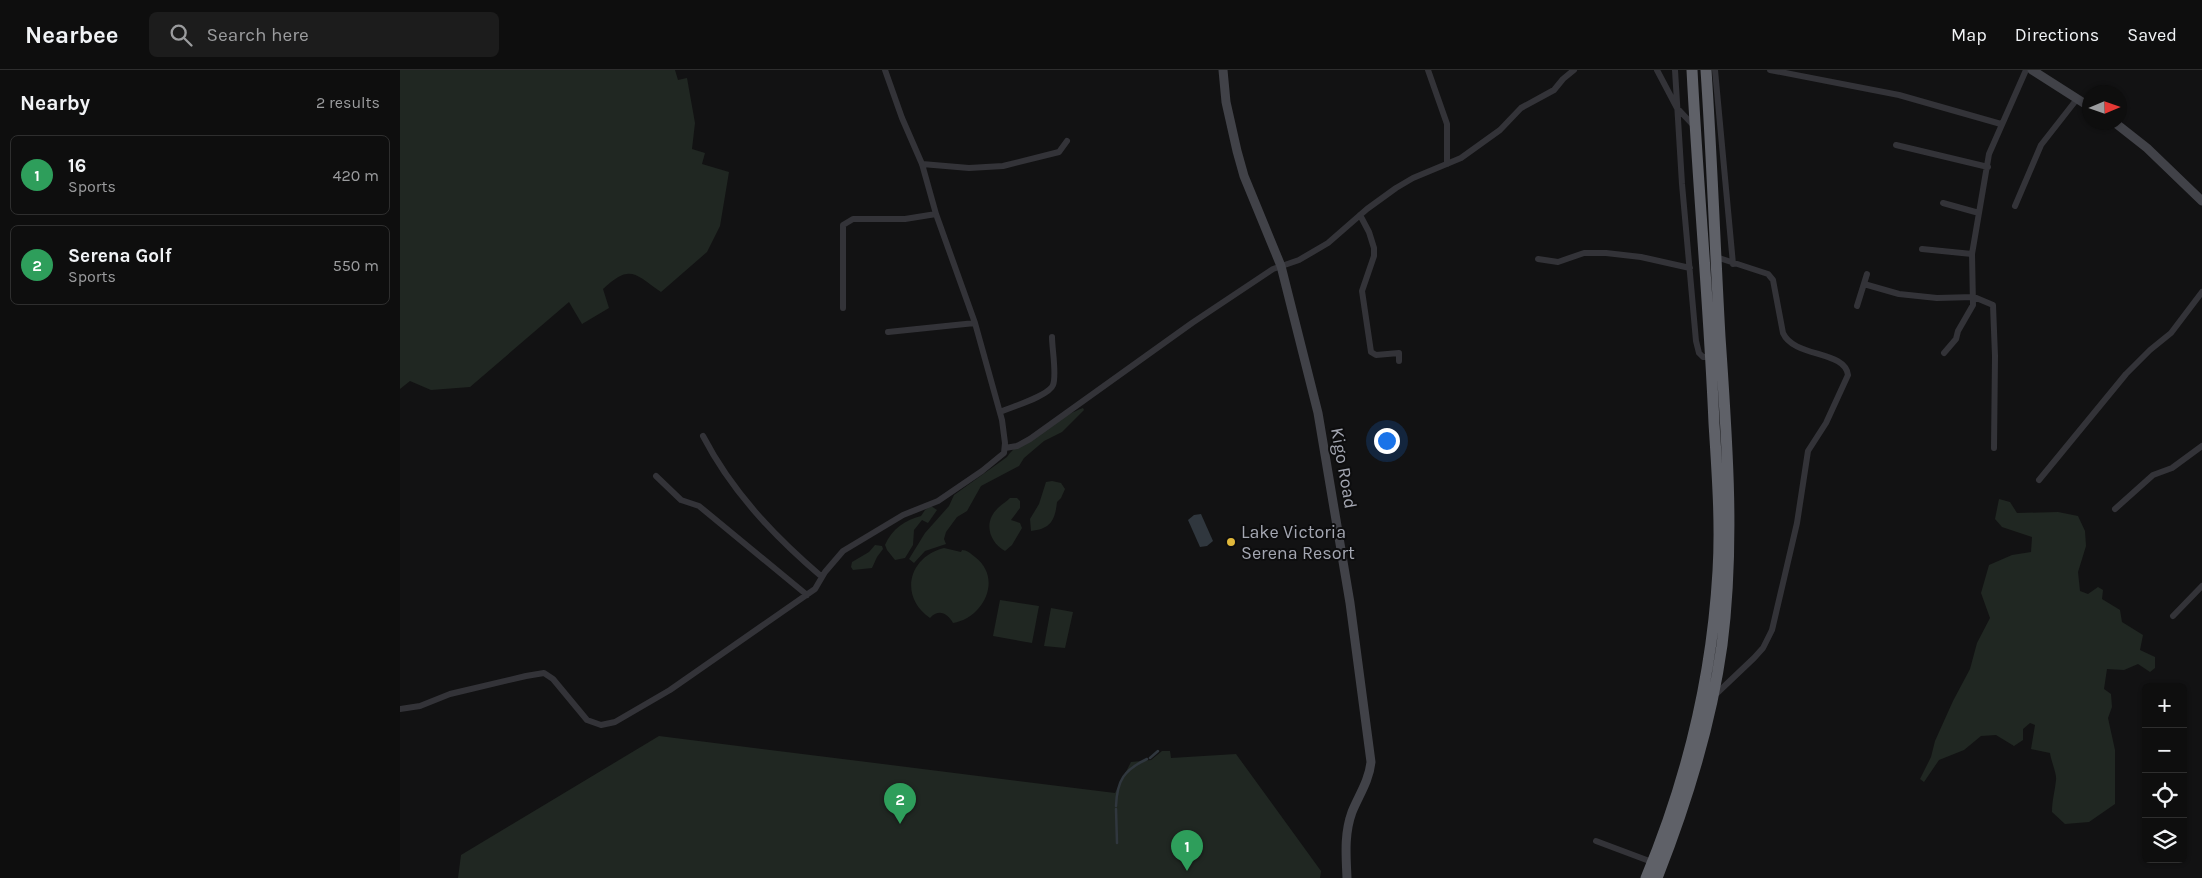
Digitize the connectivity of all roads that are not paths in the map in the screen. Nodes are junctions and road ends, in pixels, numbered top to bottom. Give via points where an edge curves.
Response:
1 (885, 70) edge
2 (1223, 70) edge
3 (1428, 70) edge
4 (1574, 70) edge
5 (1657, 70) edge
6 (1675, 70) edge
7 (1692, 70) edge
8 (1706, 70) edge
9 (1715, 70) edge
10 (1770, 70) edge
11 (2026, 70) edge
12 (2032, 70) edge
13 (2078, 99) junction
14 (2082, 102) edge
15 (1678, 108) junction
16 (2001, 124) junction
17 (1695, 127) junction
18 (2124, 130) edge
19 (1067, 141) dead end
20 (1896, 145) dead end
21 (922, 164) junction
22 (1447, 164) junction
23 (1988, 167) junction
24 (2202, 201) edge
25 (1943, 203) dead end
26 (2014, 206) dead end
27 (1979, 213) junction
28 (936, 214) junction
29 (1360, 215) junction
30 (1922, 249) dead end
31 (1972, 254) junction
32 (1716, 257) junction
33 (1538, 259) dead end
34 (1733, 264) junction
35 (1281, 266) junction
36 (1690, 268) junction
37 (1867, 274) dead end
38 (1864, 284) junction
39 (2202, 292) edge
40 (1974, 297) junction
41 (1858, 306) dead end
42 (843, 308) dead end
43 (975, 323) junction
44 (888, 332) dead end
45 (1052, 337) dead end
46 (1944, 353) dead end
47 (1711, 357) junction
48 (1399, 361) dead end
49 (1000, 412) junction
50 (703, 436) dead end
51 (2202, 446) edge
52 (1005, 448) junction
53 (1994, 448) dead end
54 (656, 476) dead end
55 (2039, 480) dead end
56 (2115, 509) dead end
57 (822, 577) junction
58 (2202, 586) edge
59 (806, 595) junction
60 (2173, 616) dead end
61 (1713, 697) junction
62 (400, 709) edge
63 (1596, 842) dead end
64 (1652, 862) junction
65 (1347, 878) edge
66 (1646, 878) edge
67 (1658, 878) edge

1 - 21 street
2 - 35 street, Kigo Road via 1226,102 1239,159
3 - 22 street via 1446,124
4 - 22 street via 1554,90 1515,112 1493,136
5 - 15 street
6 - 15 street
7 - 17 highway
8 - 32 highway
9 - 34 street
10 - 16 street via 1899,95
11 - 16 street
12 - 13 street
13 - 14 street
13 - 26 street via 2041,145
15 - 17 street
15 - 36 street
16 - 23 street via 1991,148
17 - 47 highway
18 - 24 street
19 - 21 street via 1058,152 1003,166 969,168
20 - 23 street
21 - 28 street
22 - 29 street via 1413,178
23 - 27 street
25 - 27 street
27 - 31 street
28 - 42 street via 906,219 852,219 843,224
28 - 43 street
29 - 35 street via 1314,253
29 - 48 street via 1374,248 1362,290 1371,352 1376,355 1396,352 1399,353
30 - 31 street
31 - 40 street
32 - 34 street
32 - 61 highway via 1729,515 1724,619
33 - 36 street via 1558,262 1584,253 1606,254 1641,257
34 - 61 street via 1771,276 1783,334 1788,343 1832,358 1846,368 1848,375 1826,423 1808,451 1797,523 1772,630 1763,648
35 - 52 street via 1192,323 1030,439
35 - 65 street, Kigo Road via 1326,454 1371,750 1370,774 1348,826
36 - 47 street via 1699,353
37 - 38 street
38 - 40 street via 1899,294
38 - 41 street
39 - 55 street via 2172,333 2126,374
40 - 46 street via 1974,305 1958,330 1956,340
40 - 53 street via 1993,305
43 - 44 street
43 - 49 street
45 - 49 street via 1052,388 1046,394
47 - 64 highway via 1718,527 1714,624 1690,749
49 - 52 street
50 - 57 street via 714,458 756,514
51 - 56 street via 2172,468 2153,475
52 - 57 street via 997,459 938,501 903,515 843,551
54 - 59 street via 681,500 699,506
57 - 59 street
58 - 60 street
59 - 62 street via 670,690 615,722 600,725 587,720 553,679 544,673
61 - 67 highway via 1693,778
63 - 64 street
64 - 66 highway

